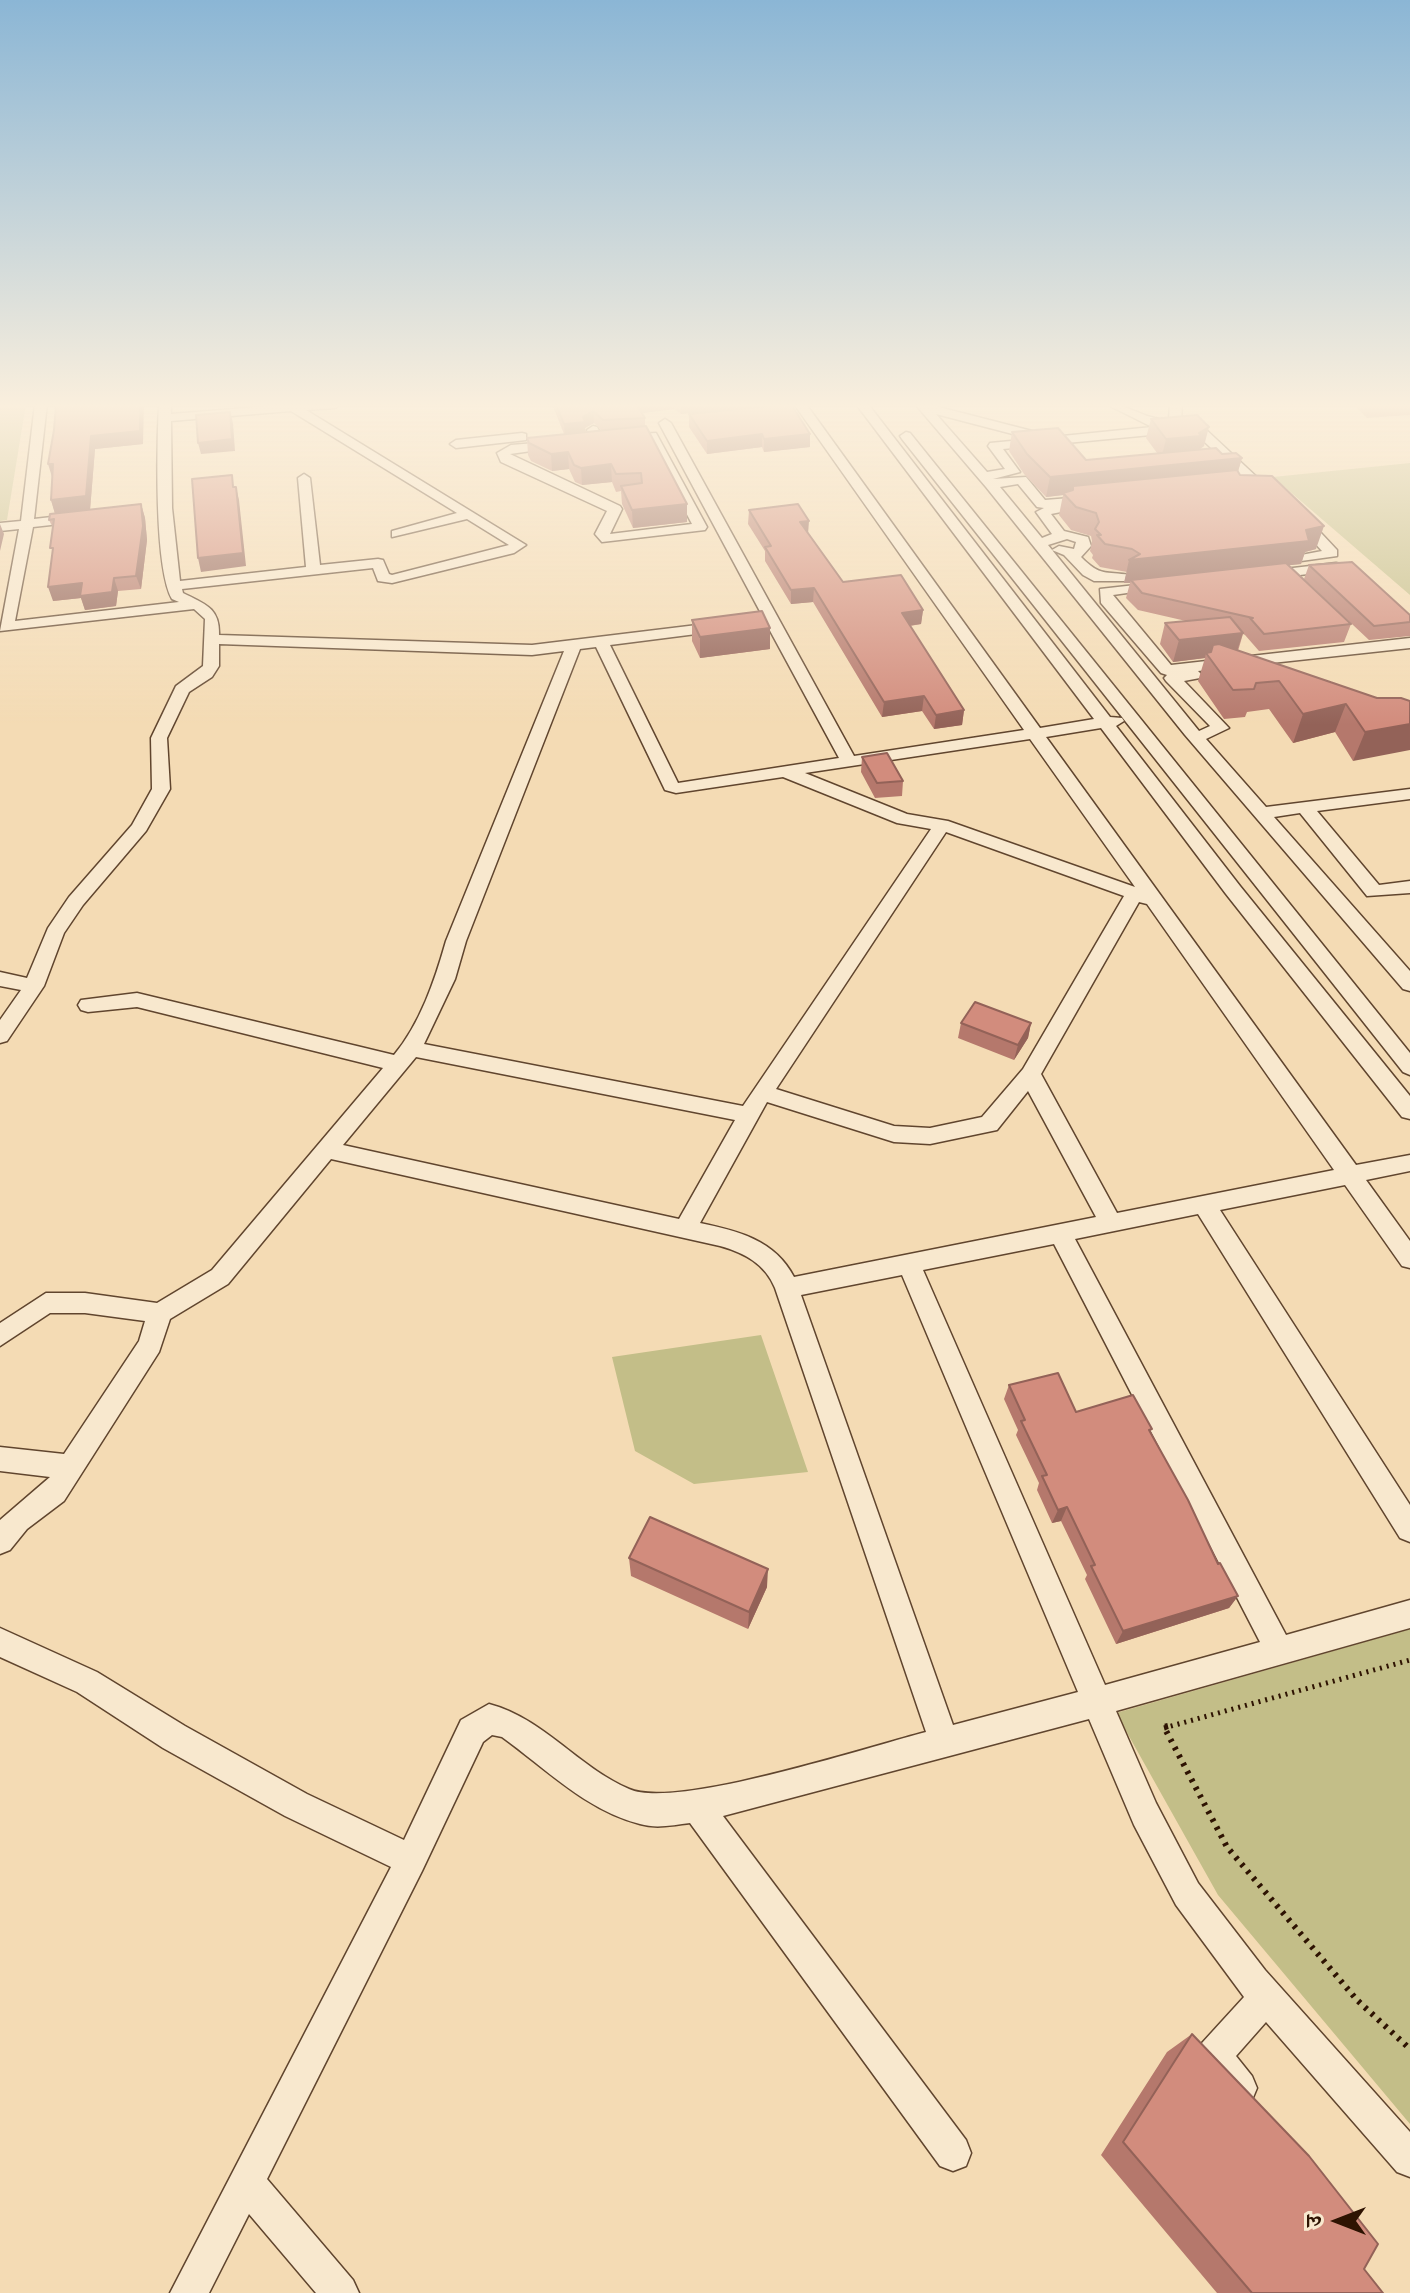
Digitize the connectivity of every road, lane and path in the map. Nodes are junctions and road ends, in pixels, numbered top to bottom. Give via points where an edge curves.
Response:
1 (29, 511) edge
2 (165, 511) edge
3 (307, 511) edge
4 (464, 511) edge
5 (614, 511) edge
6 (692, 511) edge
7 (714, 511) edge
8 (873, 511) edge
9 (944, 511) edge
10 (965, 511) edge
11 (1012, 511) edge
12 (1044, 511) edge
13 (1292, 511) edge
14 (469, 514) junction
15 (88, 517) edge
16 (27, 524) junction
17 (721, 525) junction
18 (0, 527) edge
19 (700, 527) junction
20 (397, 534) dead end
21 (1059, 534) junction
22 (1041, 546) junction
23 (1069, 553) junction
24 (1352, 569) edge
25 (313, 571) junction
26 (173, 586) junction
27 (194, 605) junction
28 (773, 620) junction
29 (1125, 620) junction
30 (1103, 623) junction
31 (3, 627) edge
32 (1143, 638) junction
33 (213, 639) junction
34 (601, 642) junction
35 (1118, 642) junction
36 (1410, 643) edge
37 (574, 645) junction
38 (1410, 653) edge
39 (1223, 671) junction
40 (1146, 677) junction
41 (1243, 680) edge
42 (1100, 681) junction
43 (1130, 719) junction
44 (1105, 722) junction
45 (1034, 733) junction
46 (1196, 737) junction
47 (848, 760) junction
48 (781, 770) junction
49 (1410, 794) edge
50 (1303, 806) junction
51 (1261, 813) junction
52 (942, 825) junction
53 (1410, 887) edge
54 (1144, 897) junction
55 (0, 979) edge
56 (1410, 984) edge
57 (34, 986) junction
58 (88, 1005) dead end
59 (0, 1036) edge
60 (405, 1057) junction
61 (1410, 1067) edge
62 (1030, 1074) junction
63 (762, 1092) junction
64 (1410, 1111) edge
65 (749, 1115) junction
66 (326, 1150) junction
67 (1410, 1163) edge
68 (1349, 1175) junction
69 (1205, 1206) junction
70 (1111, 1223) junction
71 (685, 1229) junction
72 (1061, 1234) junction
73 (1410, 1259) edge
74 (909, 1264) junction
75 (787, 1288) junction
76 (160, 1313) junction
77 (0, 1336) edge
78 (0, 1459) edge
79 (70, 1467) junction
80 (1410, 1529) edge
81 (0, 1541) edge
82 (1410, 1614) edge
83 (1279, 1650) junction
84 (4, 1654) edge
85 (1410, 1660) edge
86 (1097, 1702) junction
87 (944, 1742) junction
88 (697, 1807) junction
89 (411, 1860) junction
90 (1266, 1997) junction
91 (1410, 2049) edge
92 (1263, 2117) edge
93 (953, 2153) dead end
94 (1410, 2159) edge
95 (245, 2181) junction
96 (189, 2293) edge
97 (340, 2293) edge

1 - 16 street
2 - 26 street
3 - 25 street
4 - 14 street
5 - 19 street via 602,534 607,539
6 - 19 street
7 - 17 street
8 - 45 street
9 - 44 street
10 - 42 street
11 - 22 street
12 - 21 street
13 - 24 street via 1332,553 1258,570 1292,578 1336,567
14 - 20 street
14 - 25 street via 519,545 392,579 383,578 378,563
15 - 16 street
16 - 18 street
16 - 31 street
17 - 19 street
17 - 28 street
21 - 22 street
21 - 23 street via 1083,540 1082,551
22 - 23 street
22 - 30 street
23 - 29 street via 1100,580 1169,579 1105,592
25 - 26 street
26 - 27 street via 177,596
27 - 31 street
27 - 33 street via 209,613
28 - 34 street
28 - 47 street
29 - 30 street
29 - 32 street
30 - 35 street
32 - 35 street
32 - 36 street via 1167,670 1249,654 1358,642
33 - 37 street via 532,650
33 - 57 street via 211,666 182,689 159,738 161,789 140,827 55,932
34 - 37 street
34 - 48 street via 671,786
35 - 40 street
37 - 60 street via 445,979
38 - 39 street
39 - 41 street
39 - 46 street via 1172,678 1221,728
40 - 42 street
40 - 46 street
42 - 43 street
43 - 44 street
43 - 61 street
44 - 45 street
44 - 64 street
45 - 47 street
45 - 54 street
46 - 51 street
47 - 48 street
48 - 52 street via 903,819
49 - 50 street
50 - 51 street
50 - 53 street via 1374,892
51 - 56 street
52 - 54 street
52 - 63 street
54 - 62 street
54 - 68 street
55 - 57 street
57 - 59 street
58 - 60 street via 137,1000
60 - 65 street
60 - 66 street
62 - 63 street via 989,1124 930,1136 894,1134
62 - 70 street
63 - 65 street
65 - 71 street
66 - 71 street
66 - 76 street via 220,1277
67 - 68 street
68 - 69 street
68 - 73 street
69 - 70 street
69 - 80 street
70 - 72 street
71 - 75 street via 754,1250 774,1265
72 - 74 street
72 - 83 street
74 - 75 street
74 - 86 street
75 - 87 street
76 - 77 street via 46,1303
76 - 79 street via 150,1345
78 - 79 street
79 - 81 street via 55,1492 17,1520
82 - 83 street
83 - 86 street
84 - 89 street via 87,1682 282,1797
85 - 91 path via 1164,1727 1227,1847 1357,2000
86 - 87 street
86 - 90 street via 1145,1814 1187,1894
87 - 88 street
88 - 89 street via 642,1810 614,1800 509,1724 489,1719 472,1731
88 - 93 street
89 - 95 street
90 - 92 street via 1210,2061
90 - 94 street
95 - 96 street
95 - 97 street

